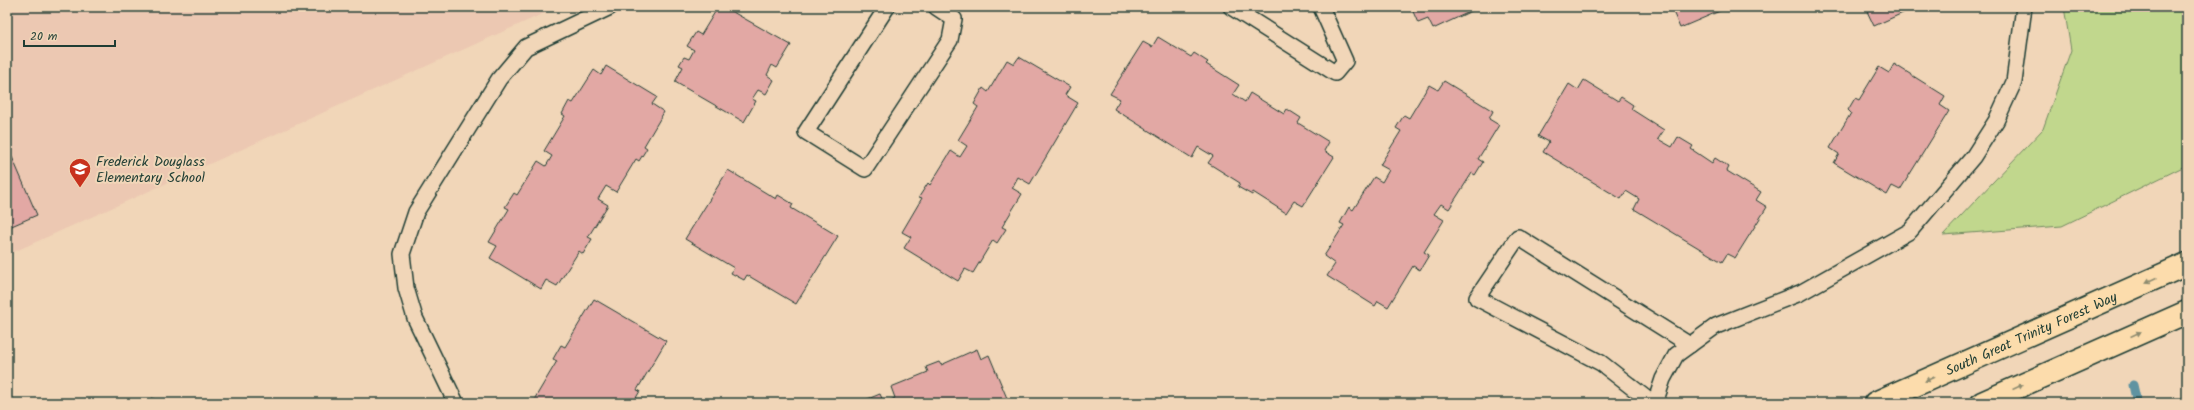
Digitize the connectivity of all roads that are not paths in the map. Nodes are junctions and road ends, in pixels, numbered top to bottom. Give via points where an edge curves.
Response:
1 (610, 7) edge
2 (887, 7) edge
3 (936, 7) edge
4 (1231, 7) edge
5 (1321, 7) edge
6 (2024, 7) edge
7 (2187, 264) edge
8 (2187, 312) edge
9 (1690, 345) junction
10 (456, 403) edge
11 (1653, 403) edge
12 (1875, 403) edge
13 (1982, 403) edge

1 - 10 lane via 526,47 500,79 416,212 402,254 406,288 415,318
2 - 3 lane via 806,132 866,169 950,40 954,18
4 - 5 lane via 1335,72 1345,61
6 - 9 lane via 2014,82 1996,121 1973,157 1910,231 1800,293 1716,326
7 -> 12 main road, South Great Trinity Forest Way
13 -> 8 main road
9 - 11 lane via 1676,355
9 - 11 lane via 1518,237 1477,298 1601,364

